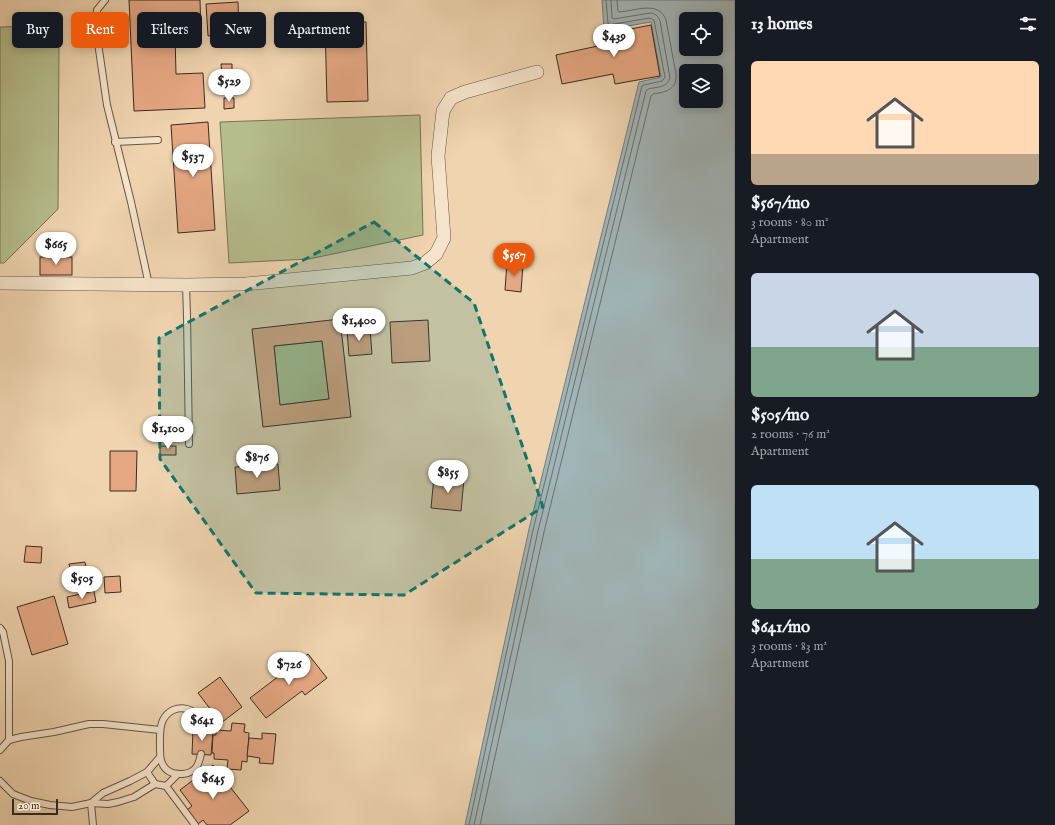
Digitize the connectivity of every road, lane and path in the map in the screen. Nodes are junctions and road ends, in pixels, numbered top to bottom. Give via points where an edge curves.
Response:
1 (105, 0) edge
2 (537, 72) dead end
3 (158, 140) dead end
4 (115, 142) junction
5 (0, 283) edge
6 (149, 285) junction
7 (186, 285) junction
8 (189, 444) dead end
9 (0, 628) edge
10 (160, 730) junction
11 (204, 731) dead end
12 (9, 740) junction
13 (0, 750) edge
14 (201, 754) dead end
15 (160, 756) junction
16 (147, 772) junction
17 (178, 774) junction
18 (0, 781) edge
19 (155, 784) junction
20 (166, 786) junction
21 (91, 803) junction
22 (195, 824) edge
23 (92, 825) edge

1 - 4 lane via 97,10 96,29
2 - 7 street via 465,92 451,98 443,111 438,156 444,238 436,254 425,263 412,268 246,284
3 - 4 lane
4 - 6 lane
5 - 6 street
6 - 7 street
7 - 8 lane
9 - 12 lane via 9,661
10 - 11 lane via 162,721 171,711 184,708 197,713 204,725
10 - 12 lane via 89,724
10 - 15 lane
12 - 13 lane
14 - 17 lane via 197,767 185,774
15 - 16 lane
15 - 17 lane via 166,769
16 - 19 lane
16 - 21 lane via 103,793
17 - 20 lane
18 - 21 lane via 13,794 31,801 72,807
19 - 20 lane
19 - 21 lane via 134,797 118,802
20 - 22 lane
21 - 23 lane

